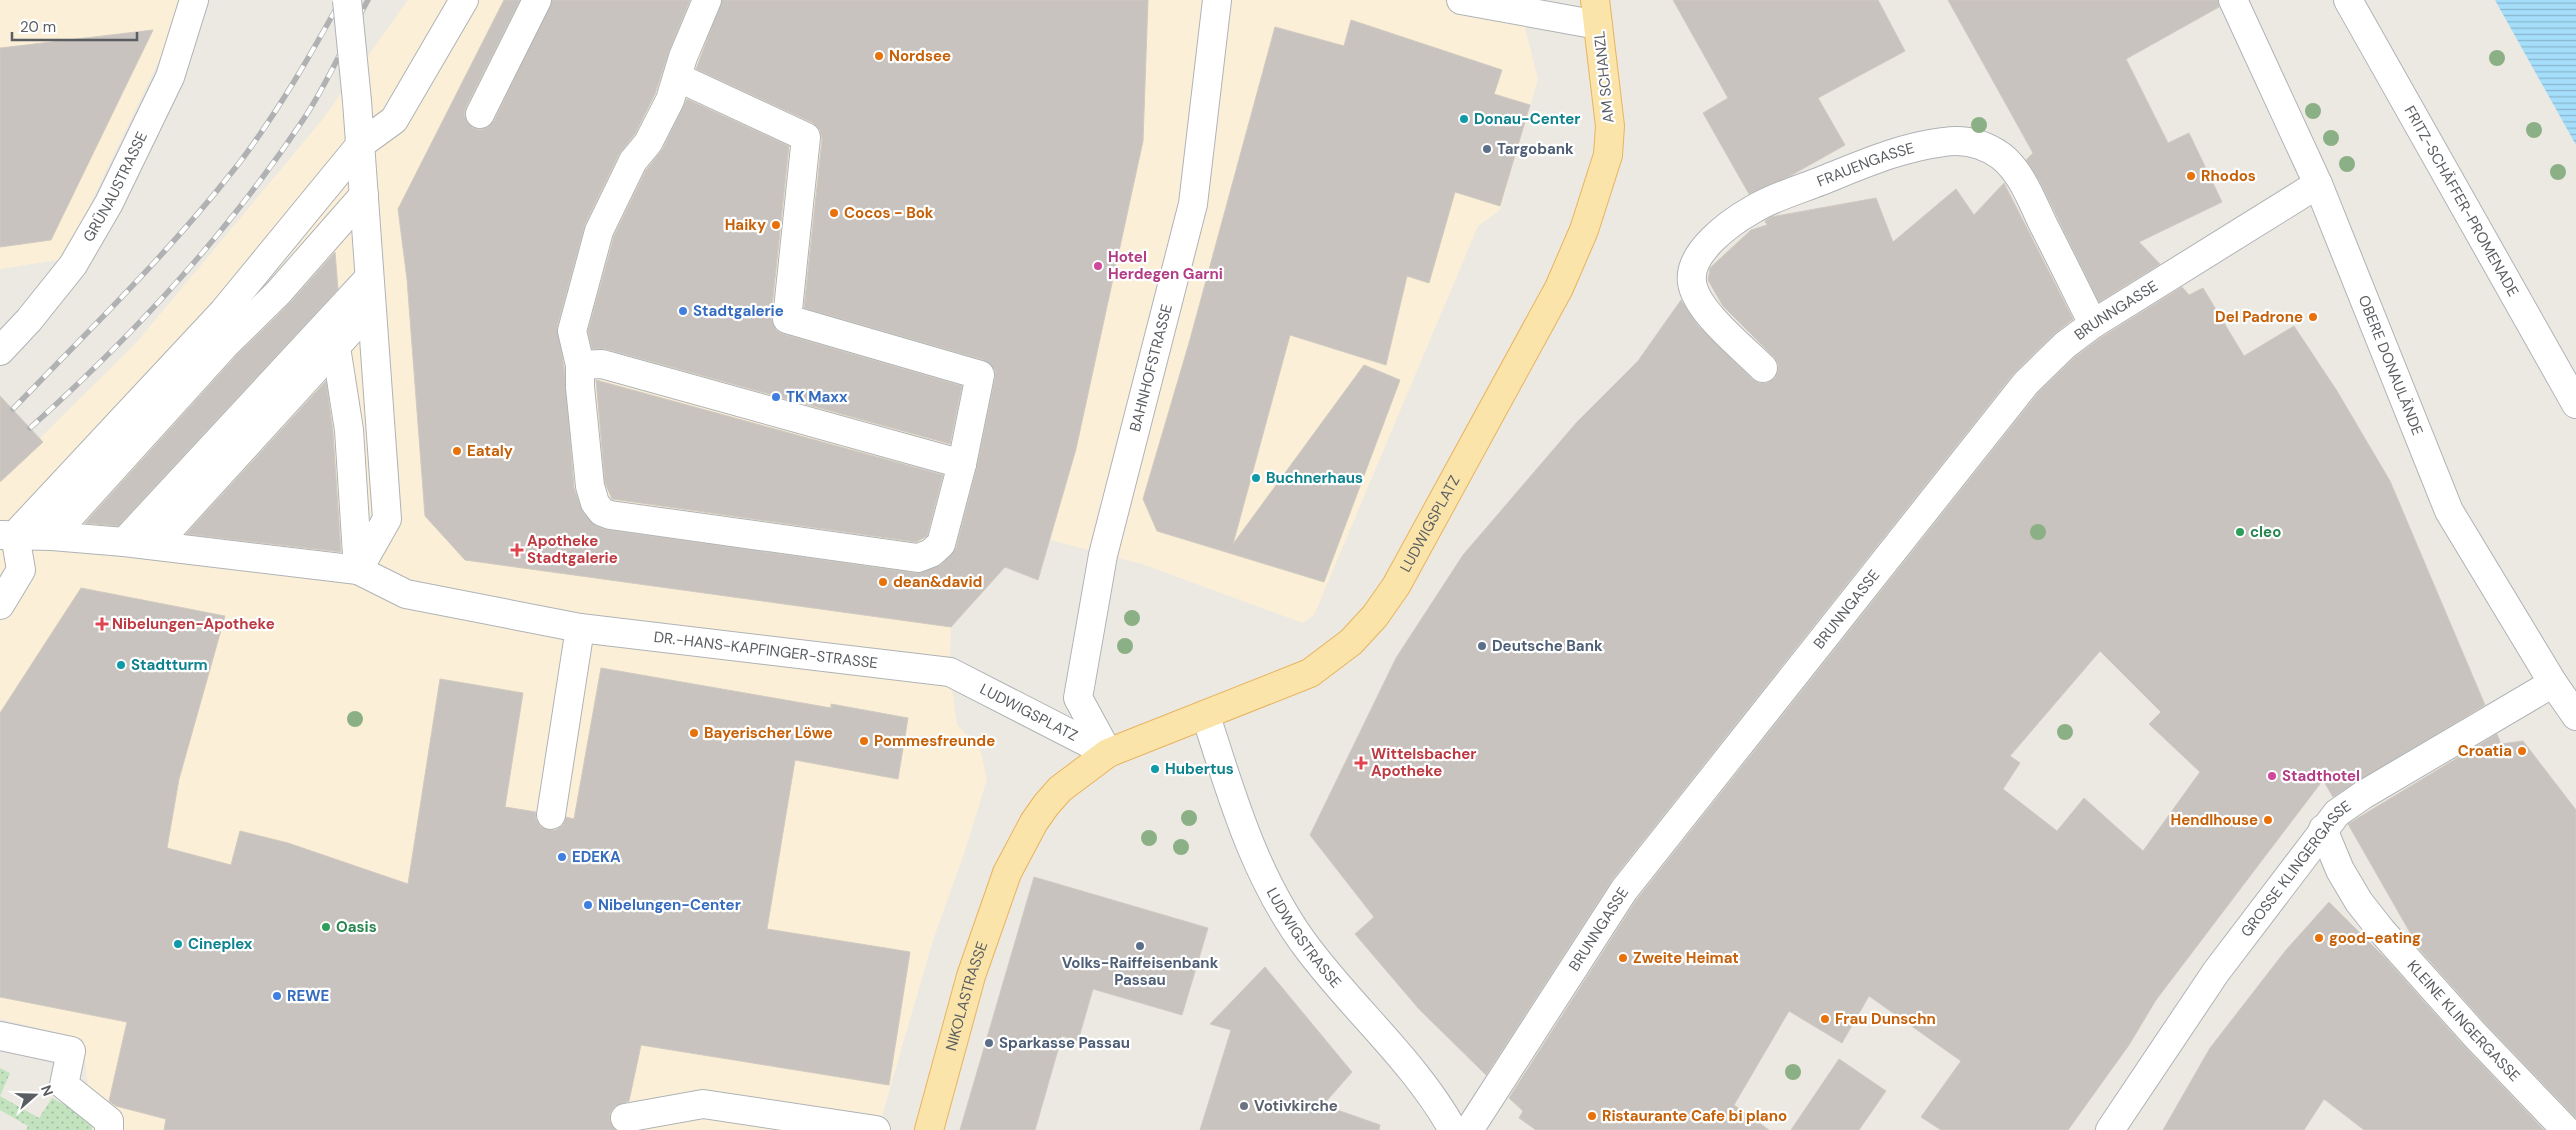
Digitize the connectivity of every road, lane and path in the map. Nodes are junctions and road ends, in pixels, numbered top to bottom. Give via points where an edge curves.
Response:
1 (194, 0) edge
2 (347, 0) edge
3 (464, 0) edge
4 (538, 0) edge
5 (706, 0) edge
6 (1217, 0) edge
7 (1461, 0) edge
8 (2233, 0) edge
9 (2348, 0) edge
10 (1596, 12) edge
11 (677, 77) junction
12 (480, 114) dead end
13 (361, 144) junction
14 (1608, 155) joint
15 (2318, 184) junction
16 (364, 195) junction
17 (369, 278) junction
18 (371, 308) junction
19 (2093, 324) junction
20 (336, 347) junction
21 (0, 352) edge
22 (580, 365) junction
23 (1763, 368) dead end
24 (2576, 404) edge
25 (962, 464) junction
26 (7, 535) edge
27 (52, 536) junction
28 (124, 542) junction
29 (155, 545) junction
30 (1103, 555) joint
31 (358, 570) junction
32 (0, 605) edge
33 (580, 628) junction
34 (950, 672) joint
35 (2553, 683) junction
36 (1206, 716) junction
37 (2576, 716) edge
38 (1108, 753) junction
39 (551, 815) dead end
40 (2323, 829) junction
41 (1010, 866) joint
42 (0, 1036) edge
43 (625, 1118) dead end
44 (109, 1130) edge
45 (876, 1130) edge
46 (929, 1130) edge
47 (1453, 1130) edge
48 (1469, 1130) edge
49 (2110, 1130) edge
50 (2566, 1130) edge

1 - 21 street, GRÜNAUSTRASSE via 170,77 109,203 73,265
2 - 13 street, bridge
3 - 13 street via 394,120
4 - 12 street
5 - 11 street
6 - 30 street, BAHNHOFSTRASSE via 1193,204
7 - 10 street
8 - 15 street, OBERE DONAULÄNDE
9 - 24 street, FRITZ-SCHÄFFER-PROMENADE
10 - 14 main road, AM SCHANZL via 1610,126
11 - 22 street via 670,100 648,143 633,161 599,231 572,331
11 - 25 street via 806,137 787,319 980,375
13 - 16 street
13 - 26 street via 224,310
14 - 36 main road, LUDWIGSPLATZ via 1584,230 1559,288 1396,586 1375,616 1351,642 1310,673
15 - 19 street, BRUNNGASSE
15 - 35 street, OBERE DONAULÄNDE via 2449,511
16 - 17 street
16 - 27 street via 278,293 225,345
17 - 18 street
17 - 28 street
18 - 20 street
18 - 31 street via 387,519
19 - 23 street, FRAUENGASSE via 2012,167 1985,146 1965,141 1944,142 1879,158 1764,203 1742,216 1697,256 1692,283 1700,301
19 - 48 street, BRUNNGASSE via 2026,382 1683,813 1624,890
20 - 29 street
20 - 31 street via 349,430
22 - 25 street via 602,364
22 - 25 street via 590,486 595,503 602,512 610,515 918,558 941,544
26 - 27 street, DR.-HANS-KAPFINGER-STRASSE
26 - 32 street via 21,570
27 - 28 street, DR.-HANS-KAPFINGER-STRASSE
28 - 29 street, DR.-HANS-KAPFINGER-STRASSE
29 - 31 street, DR.-HANS-KAPFINGER-STRASSE
30 - 38 street, LUDWIGSPLATZ via 1078,698
31 - 33 street, DR.-HANS-KAPFINGER-STRASSE via 406,594
33 - 34 street, DR.-HANS-KAPFINGER-STRASSE
33 - 39 street
34 - 38 street, LUDWIGSPLATZ
35 - 37 street, OBERE DONAULÄNDE
35 - 40 street, GROSSE KLINGERGASSE via 2362,795
36 - 38 main road, LUDWIGSPLATZ
36 - 47 street, LUDWIGSTRASSE via 1234,804 1275,897 1309,950 1422,1084
38 - 41 main road, LUDWIGSPLATZ via 1060,789 1046,805
40 - 49 street, GROSSE KLINGERGASSE via 2216,972
40 - 50 street, KLEINE KLINGERGASSE via 2340,870 2381,930
41 - 46 main road, NIKOLASTRASSE via 971,976
42 - 44 street via 71,1051 64,1085 110,1121
43 - 45 street via 703,1104

